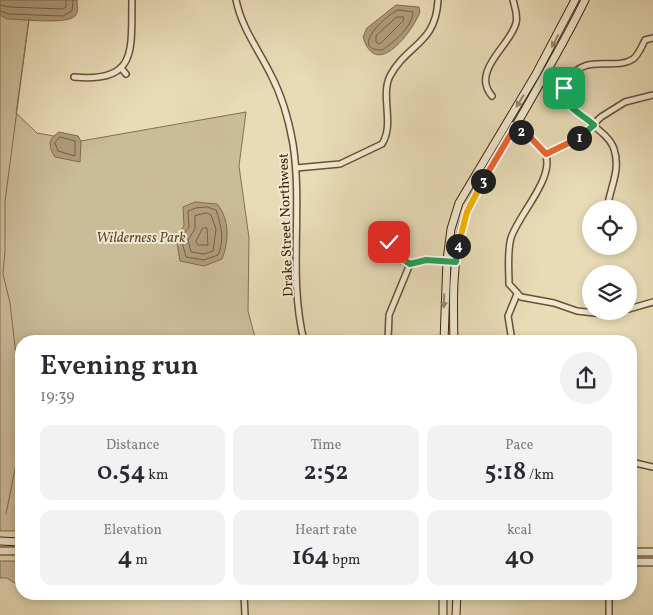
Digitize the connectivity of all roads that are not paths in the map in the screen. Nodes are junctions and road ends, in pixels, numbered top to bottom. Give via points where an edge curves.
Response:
1 (132, 0) edge
2 (236, 0) edge
3 (438, 0) edge
4 (512, 0) edge
5 (575, 0) edge
6 (585, 0) edge
7 (653, 38) edge
8 (121, 68) junction
9 (126, 74) dead end
10 (74, 77) dead end
11 (653, 95) edge
12 (492, 96) dead end
13 (507, 121) junction
14 (594, 125) junction
15 (515, 127) junction
16 (546, 154) junction
17 (296, 168) junction
18 (608, 200) edge
19 (397, 231) dead end
20 (447, 260) junction
21 (456, 262) junction
22 (410, 264) junction
23 (517, 294) junction
24 (653, 302) edge
25 (637, 307) edge
26 (582, 312) edge
27 (303, 335) edge
28 (388, 335) edge
29 (444, 335) edge
30 (454, 335) edge
31 (511, 335) edge
32 (637, 463) edge
33 (653, 467) edge
34 (15, 542) edge
35 (0, 543) edge
36 (0, 551) edge
37 (15, 551) edge
38 (637, 552) edge
39 (653, 552) edge
40 (637, 562) edge
41 (653, 562) edge
42 (244, 600) edge
43 (443, 600) edge
44 (457, 600) edge
45 (609, 600) edge
46 (245, 615) edge
47 (443, 615) edge
48 (456, 615) edge
49 (609, 615) edge

1 - 8 street via 130,49
2 - 17 street, Drake Street Northwest via 246,32 282,101
3 - 17 street via 433,27 390,76 387,129 382,144 340,164
4 - 12 street via 516,16 514,28 494,57 486,81
5 -> 13 main road
6 - 15 main road
7 - 14 street via 645,40 635,58 629,61 588,65 572,75 564,88 566,100 572,110
8 - 9 street
8 - 10 street via 99,78
11 - 14 street via 625,102
13 - 15 street
13 - 20 main road via 459,203
14 - 16 street via 570,144
14 - 18 street via 609,139 616,158 617,169
15 - 16 street
15 - 21 main road via 473,200 463,224
16 - 23 street via 543,181 512,236 509,284
17 - 27 street, Drake Street Northwest via 297,268
19 - 22 street via 389,242 390,252
20 - 21 street
20 - 22 street
20 -> 29 main road
21 - 30 main road
22 - 28 street via 389,315
23 - 26 street
23 - 31 street via 508,316
24 - 25 street
32 - 33 street
34 - 35 main road
36 - 37 main road
38 - 39 main road
40 - 41 main road
42 - 46 street
43 - 47 main road
44 - 48 main road
45 - 49 street

